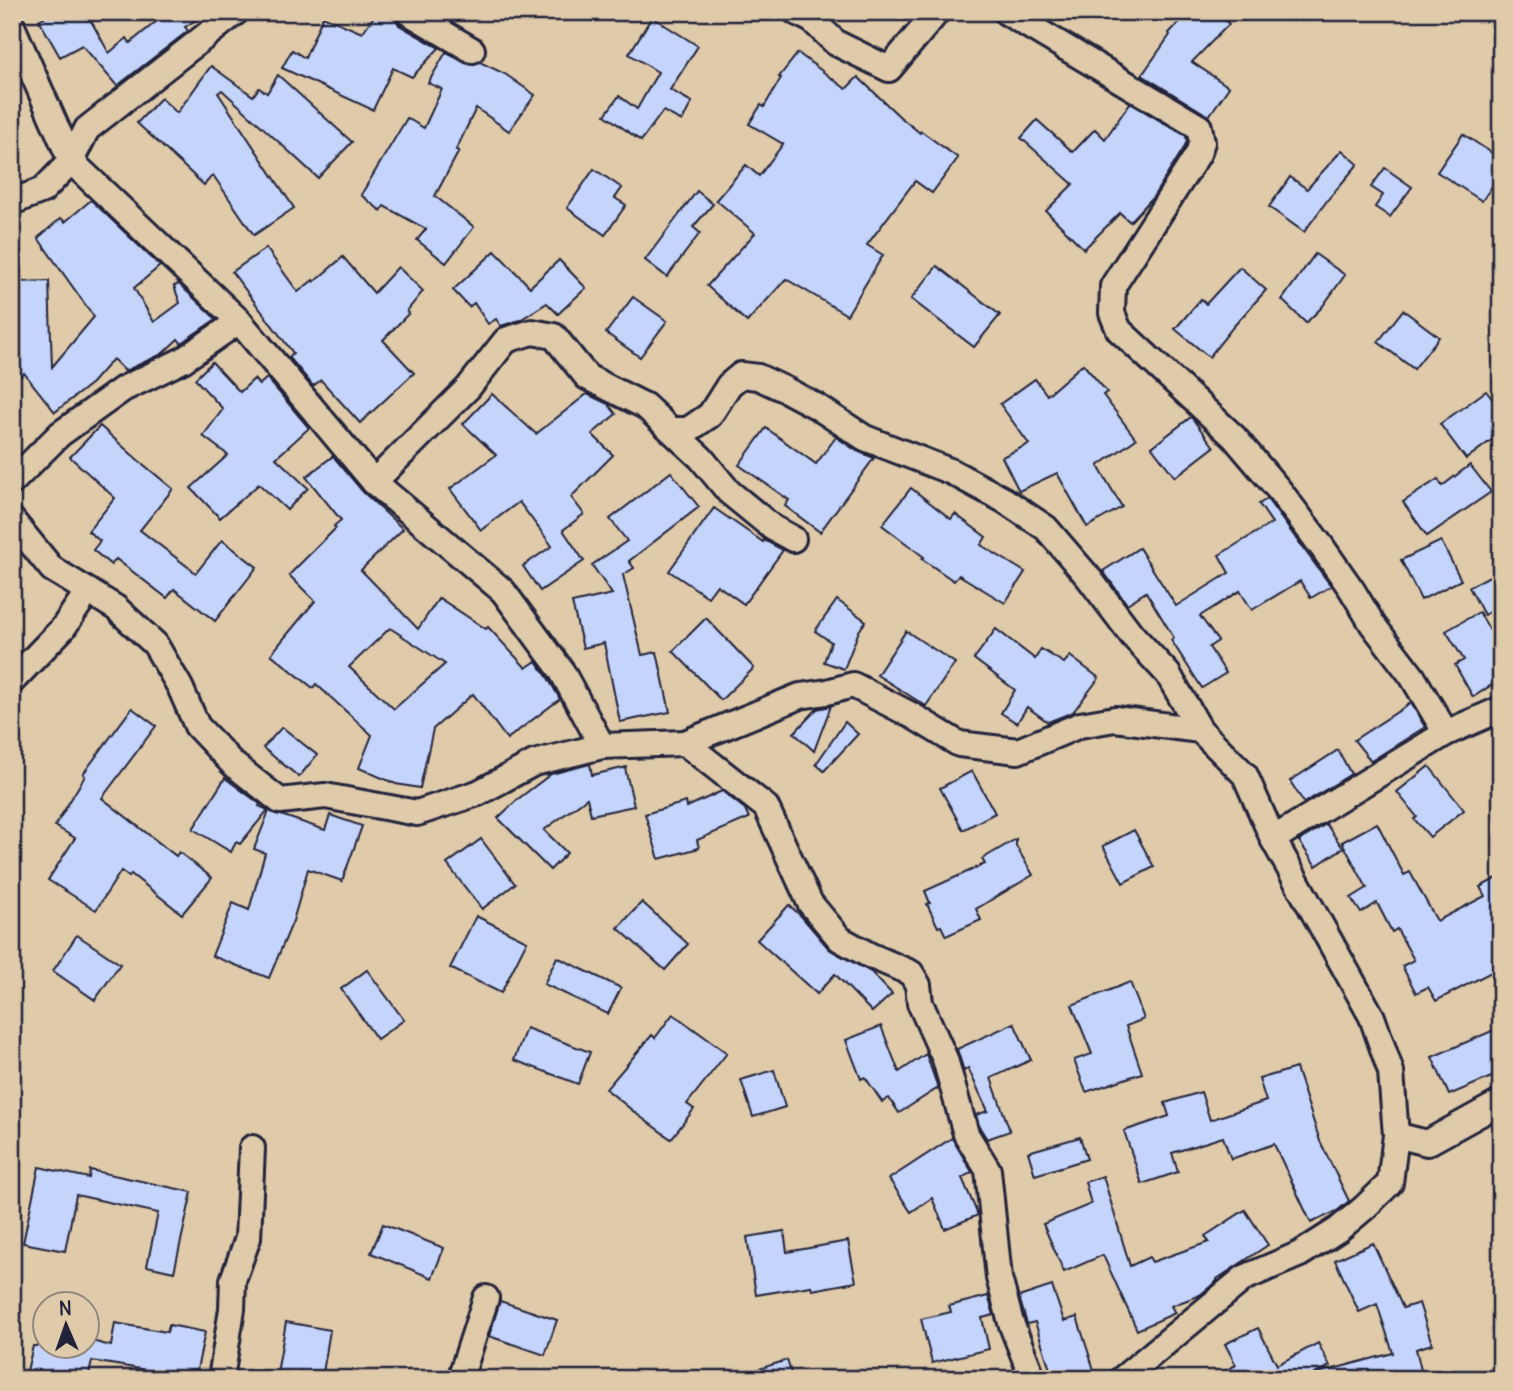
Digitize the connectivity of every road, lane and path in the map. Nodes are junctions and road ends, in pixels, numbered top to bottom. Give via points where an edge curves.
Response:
1 (236, 12) edge
2 (408, 12) edge
3 (796, 12) edge
4 (937, 12) edge
5 (1006, 12) edge
6 (12, 26) edge
7 (472, 50) dead end
8 (71, 160) junction
9 (12, 202) edge
10 (239, 321) junction
11 (671, 430) junction
12 (12, 482) edge
13 (374, 482) junction
14 (12, 520) edge
15 (793, 539) dead end
16 (88, 591) junction
17 (12, 681) edge
18 (1501, 709) edge
19 (1200, 730) junction
20 (1446, 733) junction
21 (685, 743) junction
22 (602, 746) junction
23 (1273, 839) junction
24 (1501, 1102) edge
25 (1396, 1135) junction
26 (252, 1148) dead end
27 (486, 1298) dead end
28 (221, 1379) edge
29 (460, 1379) edge
30 (1033, 1379) edge
31 (1122, 1379) edge

1 - 8 street via 87,129
2 - 7 street
3 - 4 street via 836,43 888,69
5 - 20 street via 1199,127 1202,142 1198,154 1113,286 1112,313 1119,330 1234,437 1279,490 1412,676
6 - 8 street
8 - 9 street via 43,190
8 - 10 street
10 - 12 street via 183,360 123,389 60,434
10 - 13 street
11 - 13 street via 645,406 587,377 554,336 532,332 506,340 468,388
11 - 15 street via 729,492
11 - 19 street via 688,430 710,415 741,375 758,377 816,406 865,438 952,472 1004,499 1046,528 1089,578 1168,674
13 - 22 street via 503,591 561,670
14 - 16 street via 52,569
16 - 17 street via 63,628
16 - 22 street via 116,608 155,644 197,726 233,764 280,802 325,796 417,813 478,793 534,763
18 - 20 street
19 - 21 street via 1115,719 1080,725 1018,751 959,744 853,685 800,696
19 - 23 street via 1245,775
20 - 23 street
21 - 22 street
21 - 30 street via 766,807 810,903 840,939 911,973 918,985 920,1003 945,1059 966,1134 988,1170 999,1278
23 - 25 street via 1371,1017 1391,1072
24 - 25 street via 1427,1143
25 - 31 street via 1390,1183 1364,1208 1300,1254 1244,1278
26 - 28 street via 248,1238 233,1280
27 - 29 street

